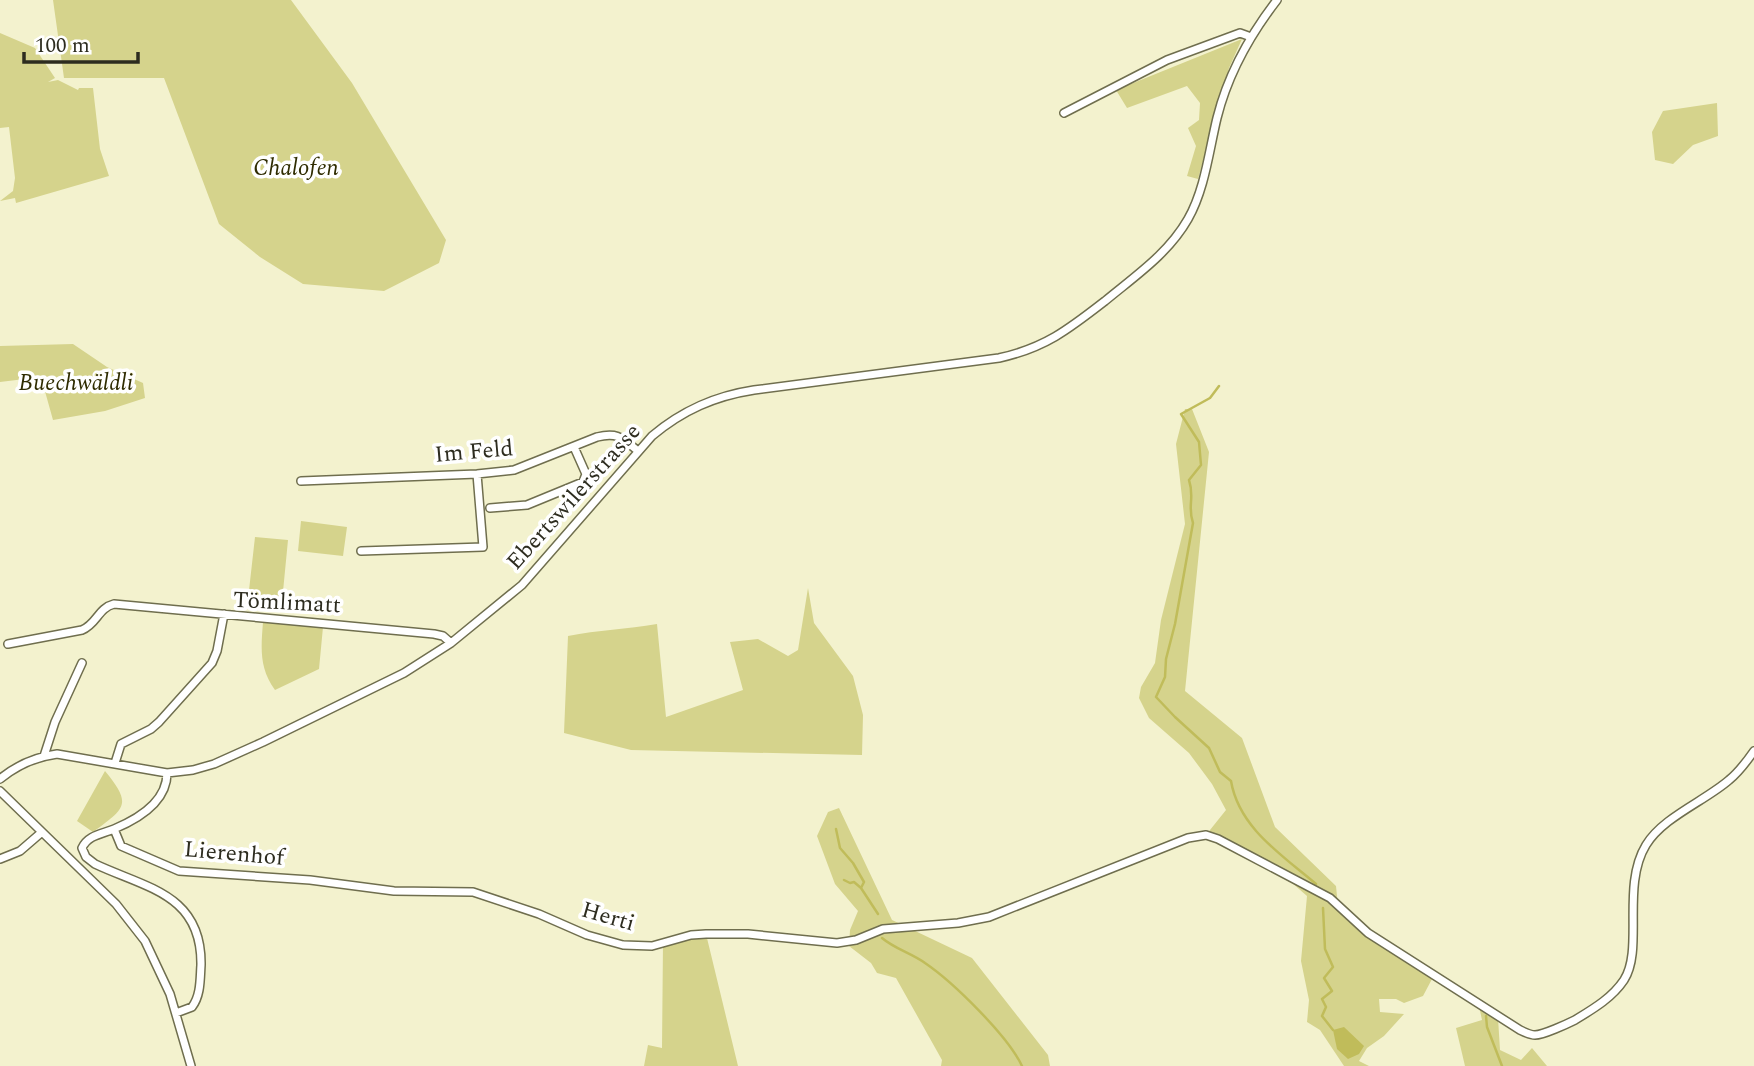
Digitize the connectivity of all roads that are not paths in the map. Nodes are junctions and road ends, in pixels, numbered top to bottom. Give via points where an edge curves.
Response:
1 (1277, 0) edge
2 (1251, 37) junction
3 (1064, 113) dead end
4 (574, 447) junction
5 (638, 451) junction
6 (477, 474) junction
7 (301, 481) dead end
8 (490, 508) dead end
9 (361, 551) dead end
10 (224, 614) junction
11 (451, 643) junction
12 (8, 644) dead end
13 (82, 663) dead end
14 (1754, 751) edge
15 (44, 756) junction
16 (115, 763) junction
17 (167, 773) junction
18 (0, 779) edge
19 (0, 791) edge
20 (114, 829) junction
21 (42, 832) junction
22 (0, 859) edge
23 (366, 887) joint
24 (176, 1013) junction
25 (191, 1066) edge

1 - 2 street, Ebertswilerstrasse
2 - 3 street via 1240,33 1167,60
2 - 5 street, Ebertswilerstrasse via 1225,93 1200,189 1180,232 1155,260 1064,333 1030,350 999,358 717,397 668,423
4 - 5 street, Im Feld via 611,434
4 - 6 street, Im Feld via 514,470
4 - 8 street via 586,474 583,482 527,506
5 - 11 street, Ebertswilerstrasse via 529,578
6 - 7 street, Im Feld
6 - 9 street via 483,547
10 - 11 street, Tömlimatt via 434,634
10 - 12 street via 114,604 105,606 82,630
10 - 16 street, Tömlimatt via 218,651 205,672 151,729 121,744
11 - 17 street, Ebertswilerstrasse via 382,685 262,742 204,768
13 - 15 street
14 - 23 street, Herti via 1730,779 1647,843 1632,891 1632,951 1626,978 1595,1008 1535,1035 1520,1030 1368,933 1330,898 1206,835 1188,838 989,917 883,929 836,943 706,934 652,946 623,945 473,892
15 - 16 street, Ebertswilerstrasse via 70,755
15 - 18 street, Ebertswilerstrasse via 19,765
16 - 17 street, Ebertswilerstrasse
17 - 20 street via 159,800
19 - 21 street
20 - 23 street, Lierenhof via 121,846 180,871
20 - 24 street via 86,841 82,848 86,857 174,900 196,932 201,958 199,992 192,1007
21 - 22 street via 20,851
21 - 24 street via 132,922 153,955
24 - 25 street

